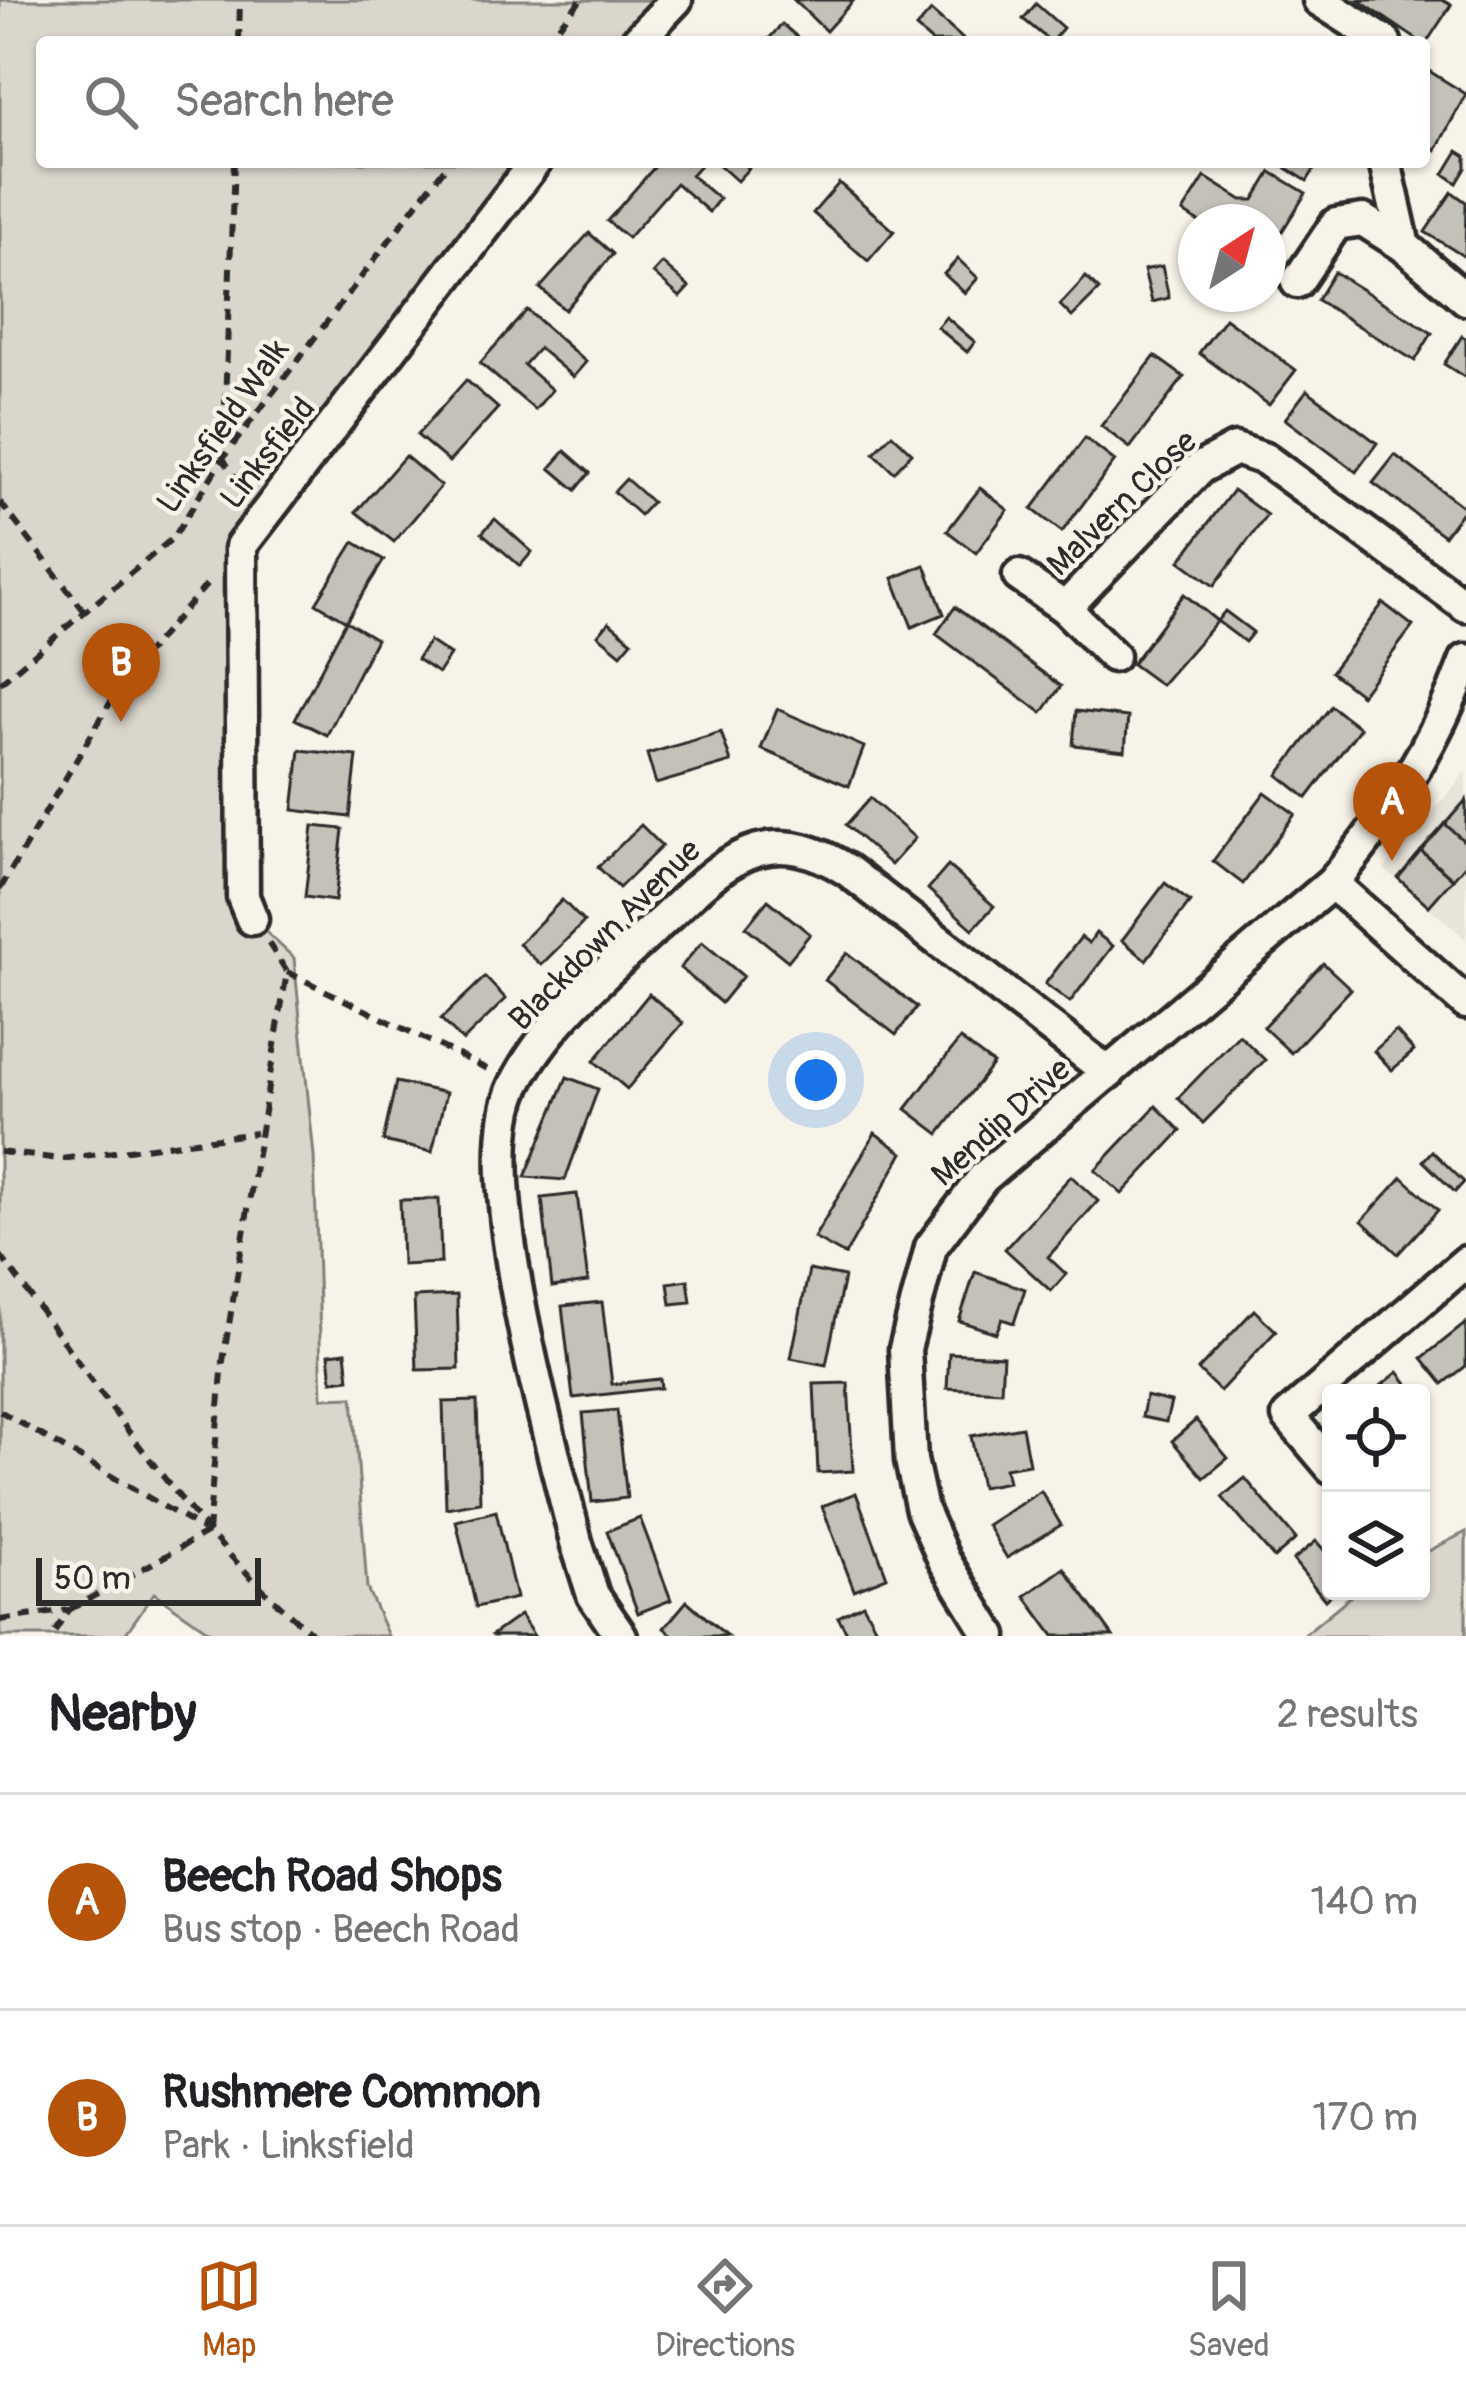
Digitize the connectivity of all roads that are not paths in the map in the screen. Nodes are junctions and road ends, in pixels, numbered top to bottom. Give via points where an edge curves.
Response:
1 (676, 0) edge
2 (1319, 0) edge
3 (642, 36) edge
4 (1376, 36) edge
5 (531, 168) edge
6 (1386, 168) edge
7 (1404, 246) junction
8 (1298, 283) dead end
9 (1466, 299) edge
10 (1019, 576) dead end
11 (1466, 606) edge
12 (1065, 608) junction
13 (1113, 656) dead end
14 (1466, 660) edge
15 (1332, 883) junction
16 (252, 919) road end
17 (1466, 1003) edge
18 (1109, 1073) junction
19 (1466, 1262) edge
20 (1325, 1384) edge
21 (1322, 1387) edge
22 (1322, 1457) edge
23 (621, 1636) edge
24 (992, 1636) edge

1 - 3 street
2 - 4 street
5 - 16 street, Linksfield via 241,547 243,897
6 - 7 street
7 - 8 street via 1363,220 1336,224
7 - 9 street
10 - 12 street, Malvern Close
11 - 12 street, Malvern Close via 1265,459 1234,449 1200,469
12 - 13 street, Malvern Close
14 - 15 street, Mendip Drive via 1417,771
15 - 17 street
15 - 18 street, Mendip Drive
18 - 23 street, Blackdown Avenue via 848,870 788,846 753,849 716,870 547,1034 505,1108 507,1216 575,1542 593,1595
18 - 24 street, Mendip Drive via 960,1202 931,1247 909,1324 905,1401 922,1510
19 - 20 street
21 - 22 street via 1288,1416

